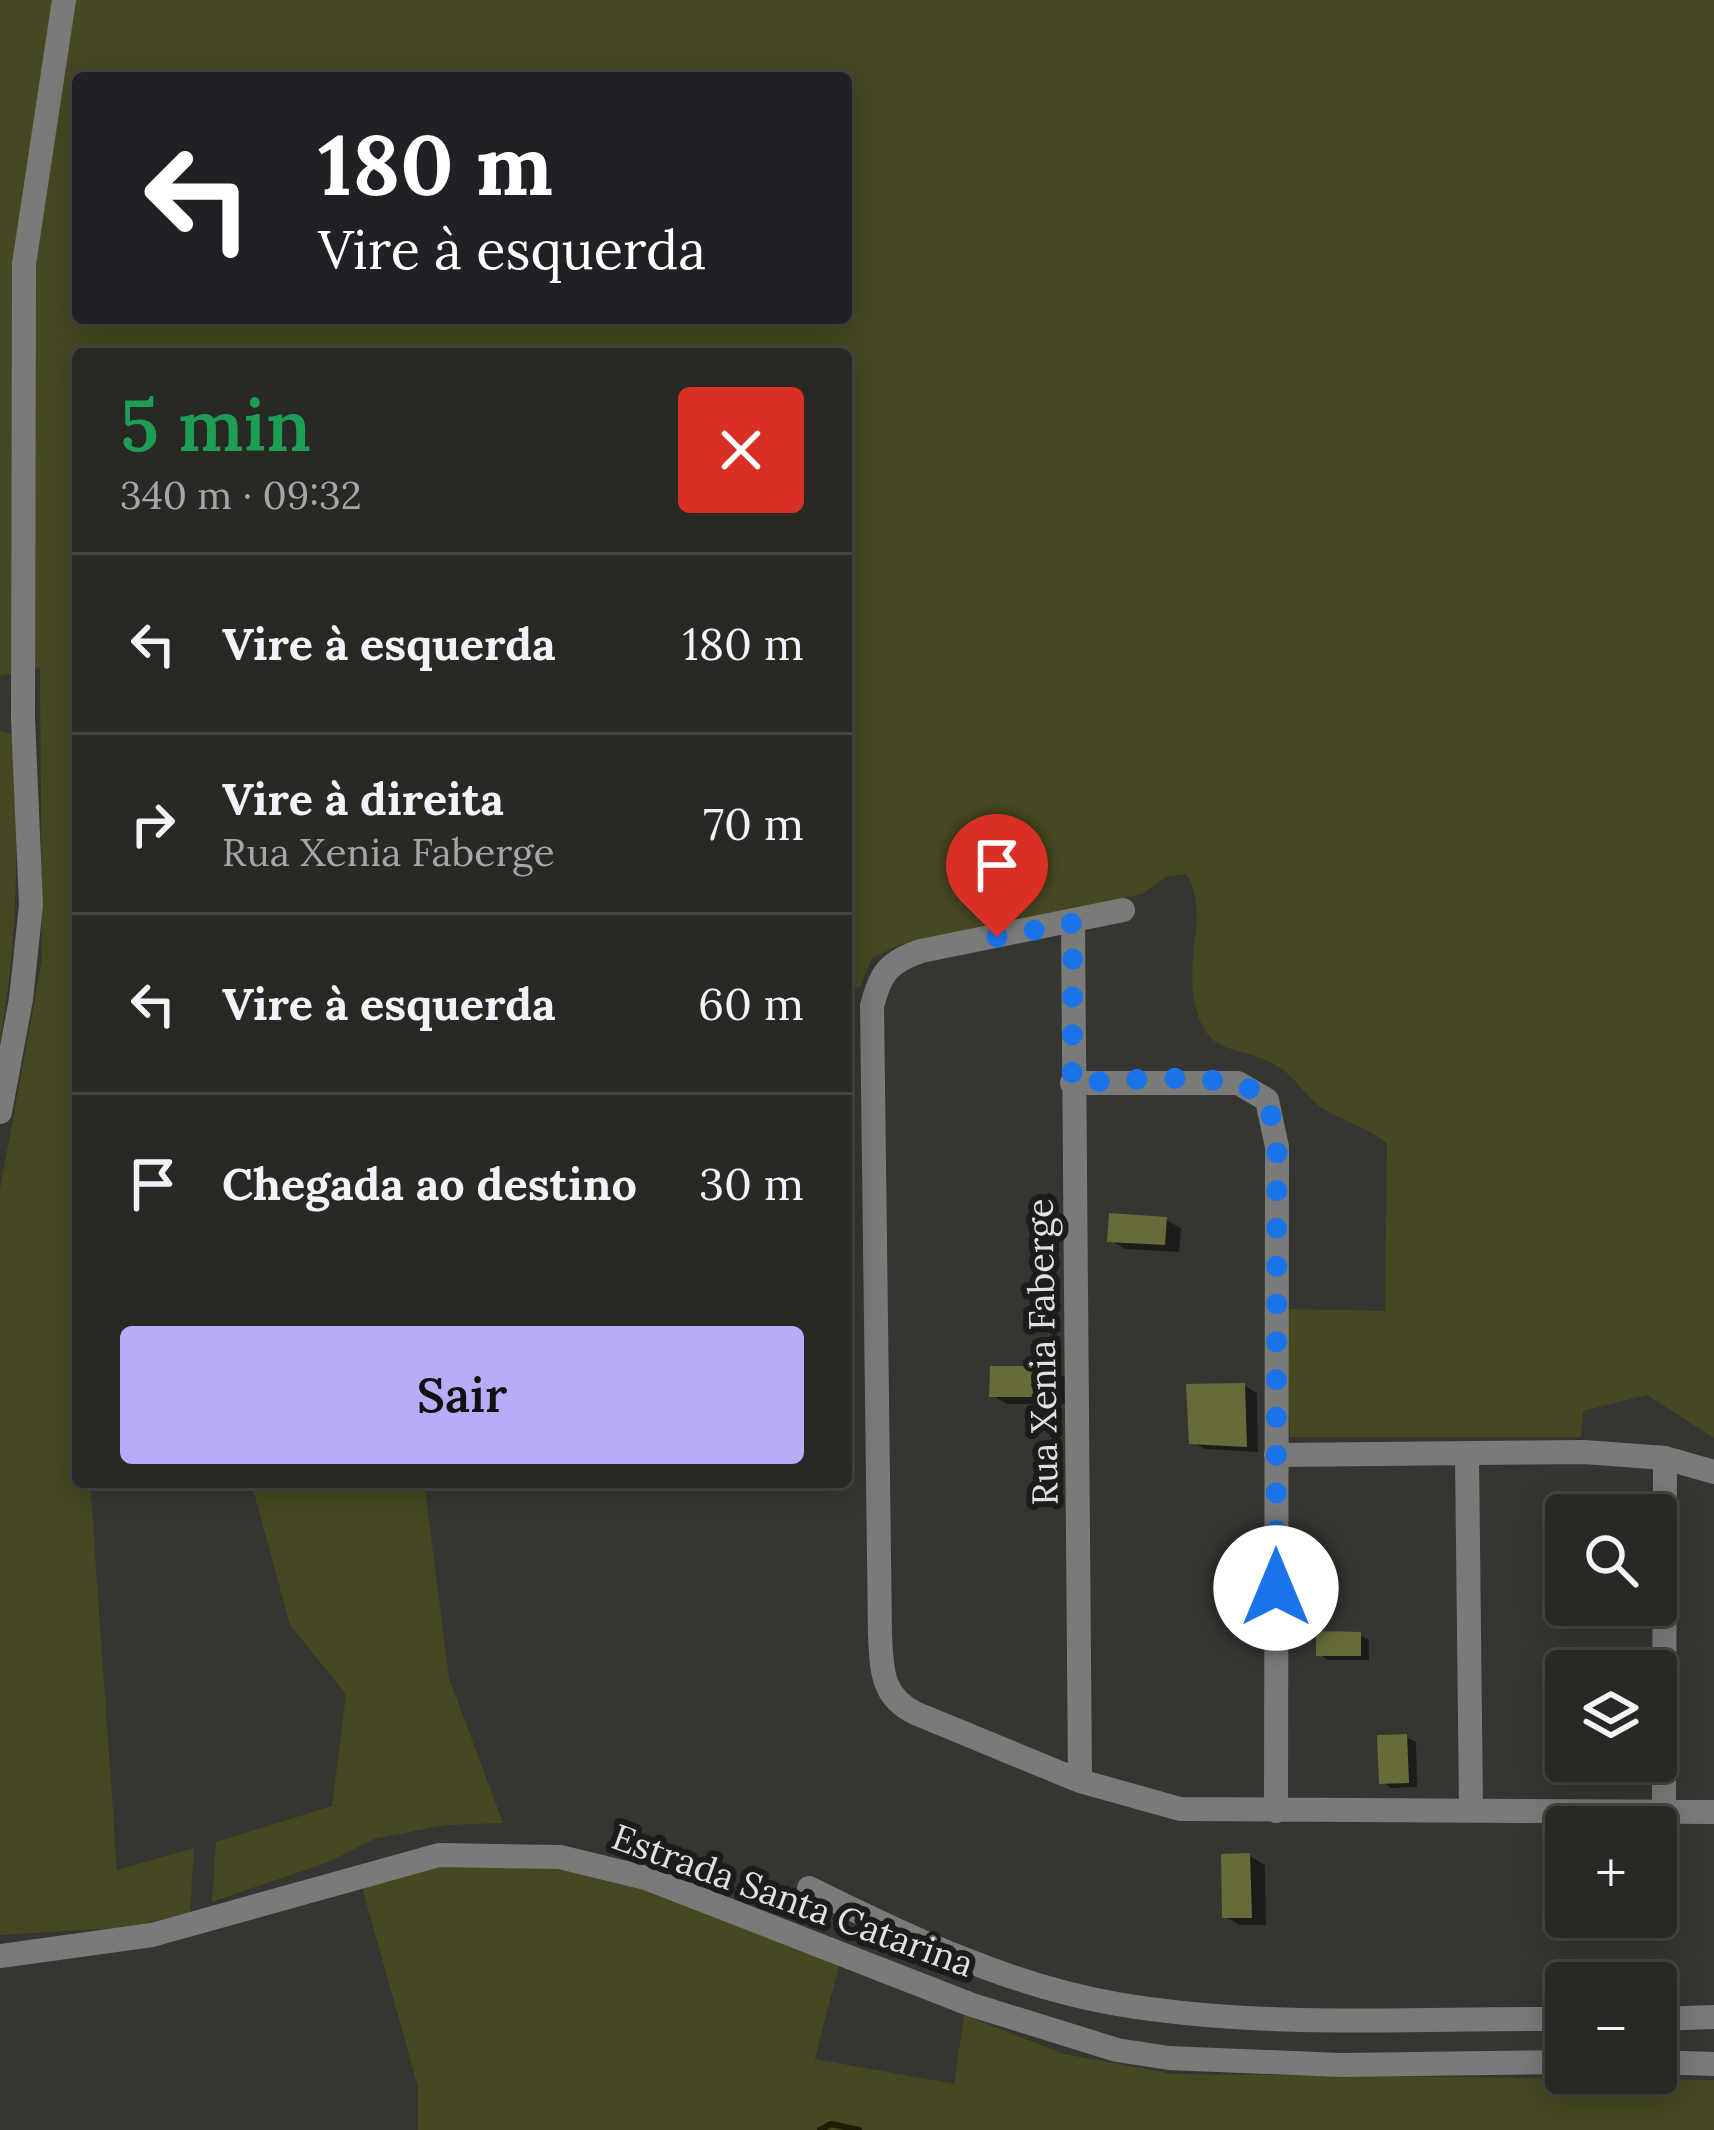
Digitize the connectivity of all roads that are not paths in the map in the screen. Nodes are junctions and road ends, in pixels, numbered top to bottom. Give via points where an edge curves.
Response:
1 (64, 0) edge
2 (1123, 910) dead end
3 (1073, 923) junction
4 (1072, 1083) junction
5 (0, 1112) edge
6 (1276, 1455) junction
7 (1467, 1455) junction
8 (1665, 1458) junction
9 (1714, 1472) edge
10 (1080, 1781) junction
11 (1664, 1806) edge
12 (1471, 1808) junction
13 (1545, 1808) edge
14 (1677, 1810) edge
15 (1276, 1811) junction
16 (1714, 1812) edge
17 (809, 1888) dead end
18 (0, 1956) edge
19 (1714, 2017) edge
20 (1677, 2018) edge
21 (1545, 2019) edge
22 (1545, 2062) edge
23 (1677, 2063) edge
24 (1714, 2064) edge

1 - 5 street via 23,283 31,904
2 - 3 street
3 - 4 street, Rua Xenia Faberge
3 - 10 street via 921,951 884,970 872,1006 883,1678 891,1698 915,1713
4 - 6 street via 1216,1081 1258,1091 1275,1118
4 - 10 street, Rua Xenia Faberge
6 - 7 street
6 - 15 street
7 - 8 street
7 - 12 street
8 - 9 street
8 - 11 street
10 - 15 street via 1180,1809
12 - 13 street
12 - 15 street
14 - 16 street
17 - 21 street via 991,1968 1120,2004 1252,2015
18 - 22 street, Estrada Santa Catarina via 152,1936 439,1855 560,1857 646,1878 972,2005 1117,2050 1341,2065
19 - 20 street
23 - 24 street

